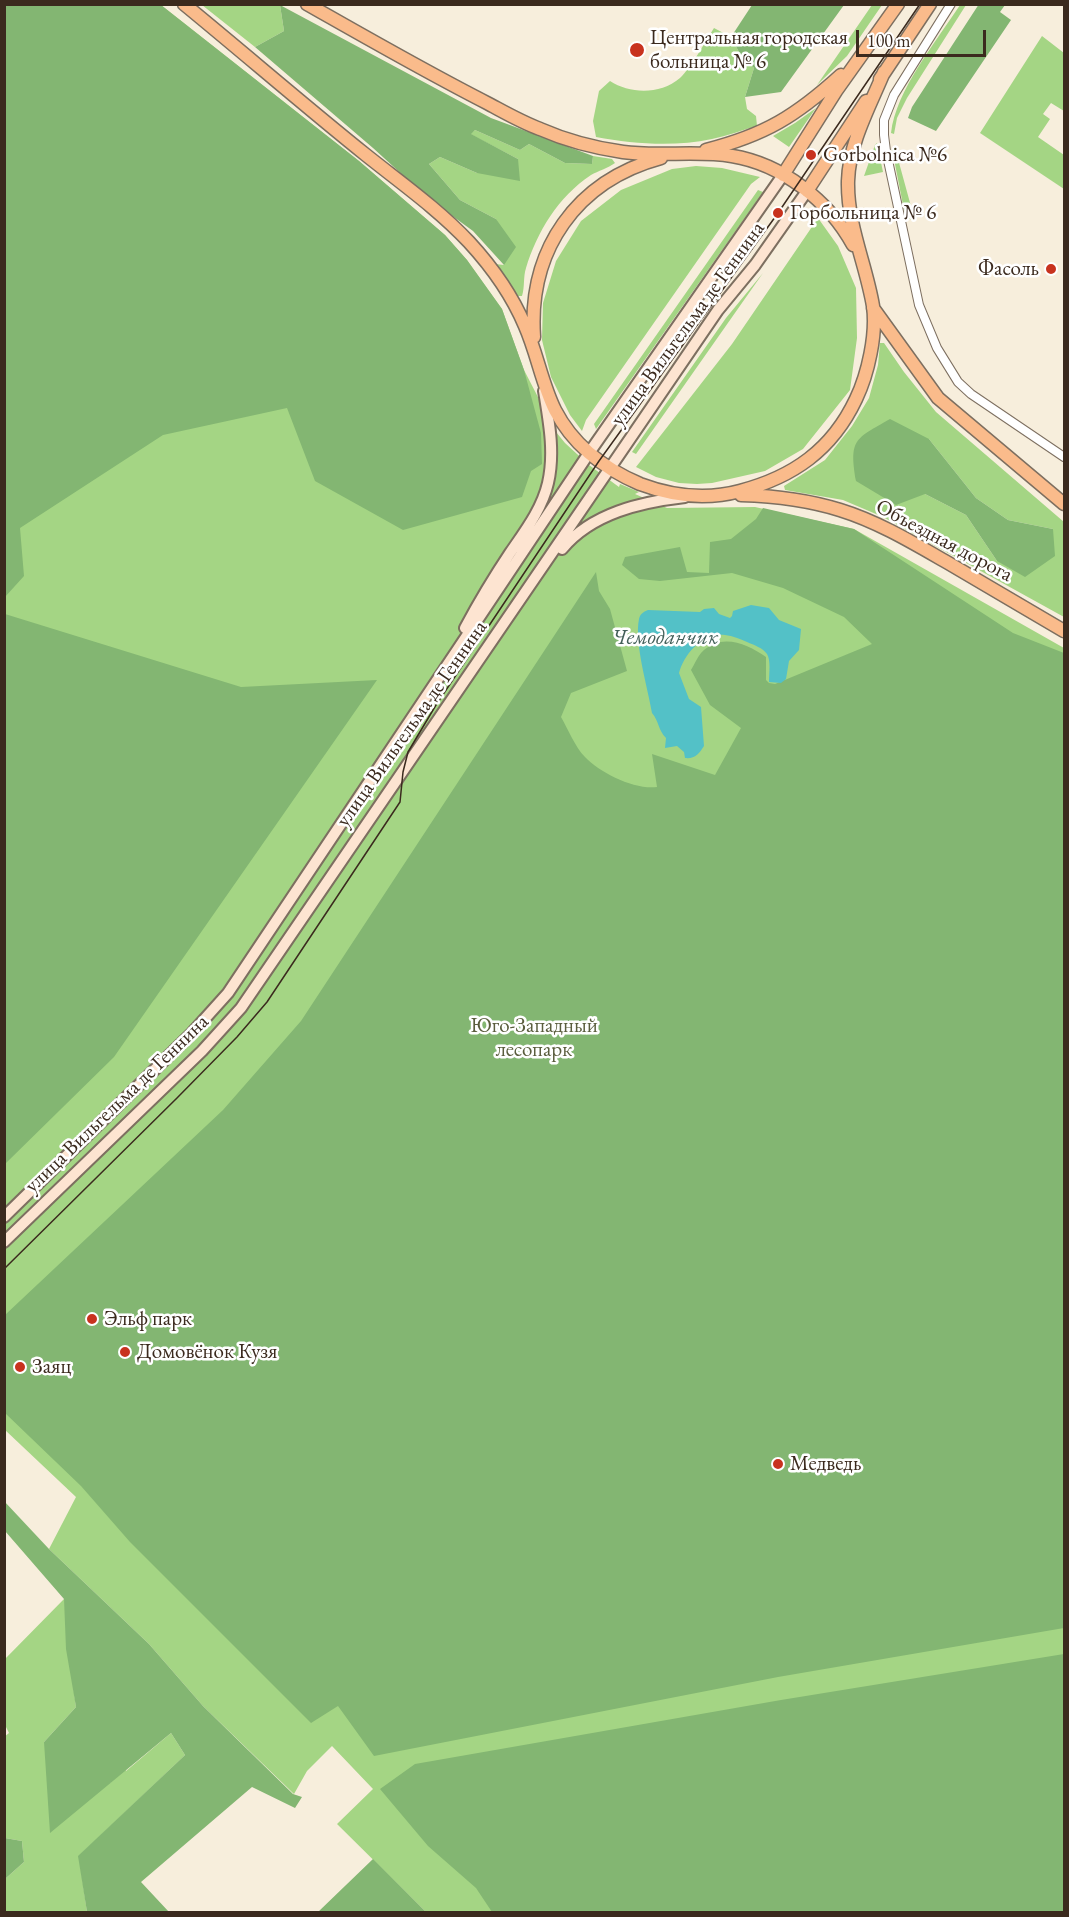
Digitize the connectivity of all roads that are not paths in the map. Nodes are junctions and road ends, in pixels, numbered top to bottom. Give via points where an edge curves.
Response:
1 (184, 4) edge
2 (307, 4) edge
3 (892, 4) edge
4 (898, 4) edge
5 (930, 4) edge
6 (951, 4) edge
7 (886, 22) junction
8 (863, 55) junction
9 (884, 72) junction
10 (693, 154) junction
11 (674, 155) junction
12 (783, 175) junction
13 (807, 191) junction
14 (859, 256) junction
15 (873, 308) junction
16 (534, 349) junction
17 (540, 370) junction
18 (589, 453) junction
19 (1065, 457) edge
20 (609, 468) junction
21 (728, 495) junction
22 (693, 496) junction
23 (1065, 504) edge
24 (538, 576) junction
25 (1065, 631) edge
26 (433, 687) junction
27 (4, 1217) edge
28 (4, 1242) edge

1 - 16 main road via 467,240 499,278
2 - 11 main road via 451,85 539,129 623,152
3 - 7 street
4 - 7 main road
5 - 9 main road
6 - 19 street via 894,95 884,120 884,140 916,293 936,348 958,382
7 - 8 main road
8 - 10 main road via 784,121 738,142
8 - 12 main road
9 - 13 main road
9 - 14 main road via 856,138 849,168 848,187
10 - 11 main road
10 - 12 main road via 732,156
11 - 16 main road via 615,176 592,192 559,229 538,274
12 - 13 main road
12 - 18 main road, улица Вильгельма де Геннина
13 - 14 main road via 834,216
13 - 20 main road, улица Вильгельма де Геннина via 756,265 718,310
14 - 15 main road
15 - 21 main road via 868,364 857,398 838,428 812,457 784,476
15 - 23 main road via 938,398
16 - 17 main road
17 - 18 main road via 555,409
17 - 26 main road via 551,434 545,494
18 - 20 main road
18 - 26 main road, улица Вильгельма де Геннина
20 - 22 main road via 656,490
20 - 24 main road, улица Вильгельма де Геннина
21 - 22 main road
21 - 25 main road, Объездная дорога via 770,496 841,510 904,538
22 - 24 main road via 636,505 595,522 568,541
24 - 28 main road, улица Вильгельма де Геннина via 240,1008 202,1051
26 - 27 main road, улица Вильгельма де Геннина via 228,993 192,1034

